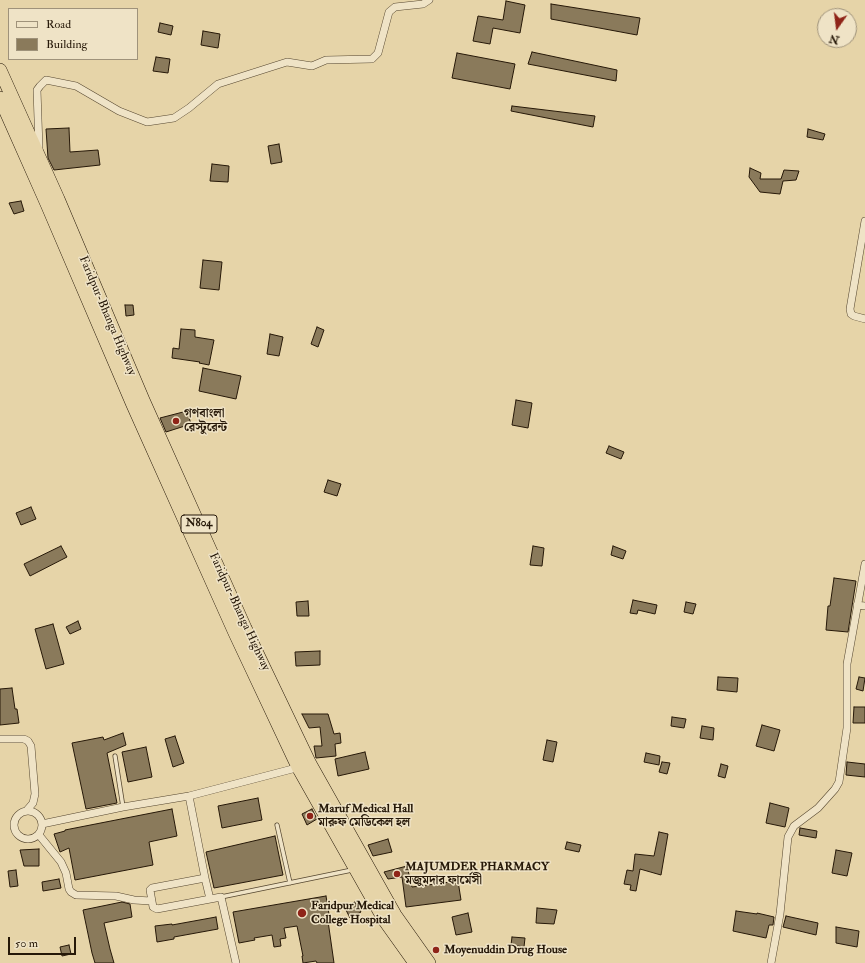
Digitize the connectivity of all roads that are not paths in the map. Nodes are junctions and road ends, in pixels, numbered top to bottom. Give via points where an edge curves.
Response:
1 (429, 0) edge
2 (0, 70) edge
3 (0, 98) edge
4 (34, 159) junction
5 (865, 221) edge
6 (865, 320) edge
7 (865, 564) edge
8 (857, 605) junction
9 (865, 606) edge
10 (0, 739) edge
11 (115, 756) dead end
12 (304, 766) junction
13 (188, 796) junction
14 (123, 807) junction
15 (28, 810) junction
16 (42, 824) junction
17 (277, 825) dead end
18 (39, 835) junction
19 (361, 867) junction
20 (204, 878) junction
21 (290, 883) junction
22 (221, 897) junction
23 (210, 898) junction
24 (152, 901) junction
25 (236, 963) edge
26 (415, 963) edge
27 (429, 963) edge
28 (771, 963) edge

1 - 4 street via 423,4 395,7 389,12 378,53 372,59 326,60 312,66 286,62 218,84 174,118 147,122 119,111 76,86 46,80 38,90
2 - 4 highway, Faridpur-Bhanga Highway / N804
3 - 4 highway, Faridpur-Bhanga Highway / N804
4 - 12 highway, Faridpur-Bhanga Highway / N804 via 133,405 235,633
5 - 6 street via 850,309 851,314
7 - 8 street
8 - 9 street
8 - 28 street via 847,664 847,728 839,782 818,808 794,826 788,837 780,914
10 - 15 street via 24,739 31,746 35,794
11 - 14 lane
12 - 13 street
12 - 19 highway, Faridpur-Bhanga Highway / N804
13 - 14 street
13 - 20 street
14 - 16 street
15 - 16 street via 38,814
15 - 18 street via 17,815 13,825 15,831 28,839
16 - 18 street
17 - 21 lane
18 - 24 street via 61,862 66,873 68,889 76,895 116,896
19 - 21 lane
19 - 26 highway, Faridpur-Bhanga Highway / N804 via 385,921
19 - 27 highway, Faridpur-Bhanga Highway / N804
20 - 23 street
20 - 24 street via 152,888
21 - 22 lane
22 - 23 street
22 - 25 street
23 - 24 street via 158,909 153,907

